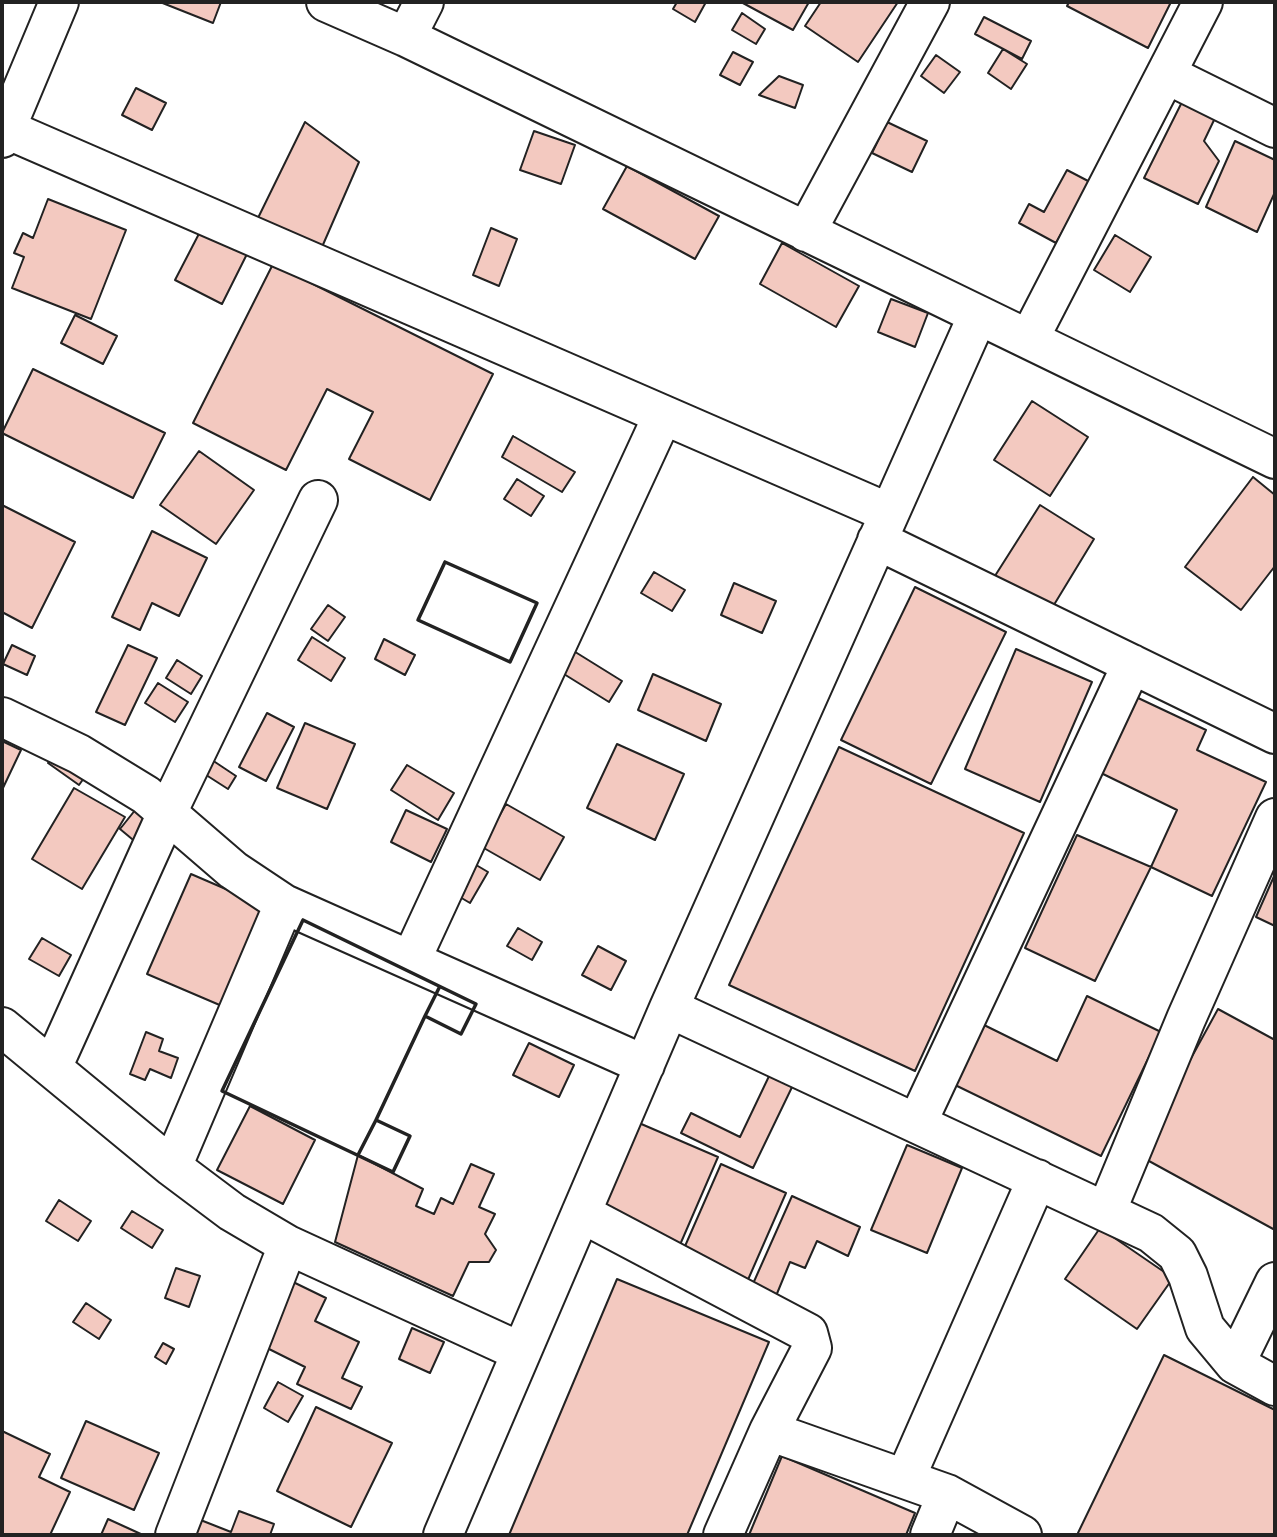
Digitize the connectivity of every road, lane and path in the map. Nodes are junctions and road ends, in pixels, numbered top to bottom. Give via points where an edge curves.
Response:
1 (59, 2) edge
2 (326, 2) edge
3 (424, 2) edge
4 (929, 2) edge
5 (1203, 2) edge
6 (406, 37) junction
7 (1166, 74) junction
8 (1272, 120) edge
9 (4, 134) edge
10 (806, 232) junction
11 (978, 315) junction
12 (1029, 339) junction
13 (663, 415) junction
14 (1275, 459) edge
15 (318, 500) dead end
16 (883, 527) junction
17 (1132, 664) junction
18 (2, 717) edge
19 (1275, 734) edge
20 (167, 813) junction
21 (1275, 818) edge
22 (284, 904) junction
23 (411, 960) junction
24 (669, 1008) junction
25 (2, 1027) edge
26 (645, 1065) junction
27 (52, 1068) junction
28 (917, 1123) junction
29 (172, 1167) junction
30 (1037, 1179) junction
31 (1106, 1212) junction
32 (582, 1213) junction
33 (288, 1245) junction
34 (1275, 1282) edge
35 (521, 1352) junction
36 (1235, 1364) junction
37 (1275, 1386) edge
38 (769, 1431) junction
39 (905, 1479) junction
40 (947, 1494) junction
41 (175, 1535) edge
42 (443, 1535) edge
43 (723, 1535) edge
44 (930, 1535) edge
45 (1022, 1535) edge

1 - 9 street
2 - 6 street
3 - 6 street
4 - 10 street
5 - 7 street
6 - 10 street
7 - 8 street
7 - 12 street
9 - 13 street
10 - 11 street
11 - 12 street
11 - 16 street
12 - 14 street
13 - 16 street
13 - 23 street
15 - 20 street
16 - 17 street
16 - 24 street
17 - 19 street
17 - 28 street
18 - 20 street via 114,774
20 - 22 street via 233,870
20 - 27 street
21 - 31 street
22 - 23 street
22 - 29 street
23 - 26 street
24 - 26 street
24 - 28 street
25 - 27 street
26 - 32 street
27 - 29 street
28 - 30 street
29 - 33 street via 232,1212
30 - 31 street
30 - 39 street
31 - 36 street via 1151,1233 1177,1254 1205,1328
32 - 35 street
32 - 38 street via 808,1333 812,1348
33 - 35 street
33 - 41 street
34 - 36 street
35 - 42 street
36 - 37 street
38 - 39 street
38 - 43 street
39 - 40 street
40 - 44 street
40 - 45 street

